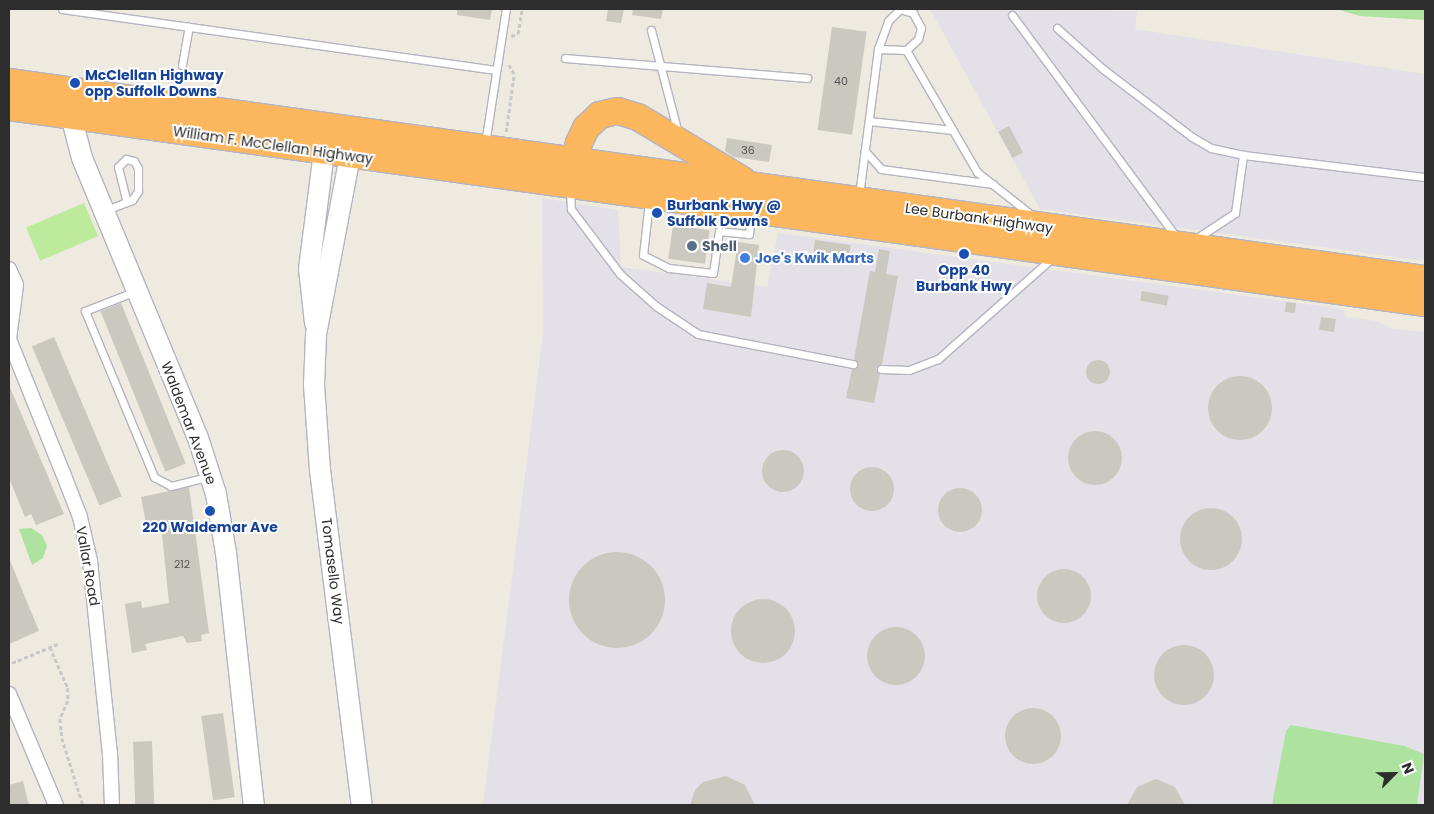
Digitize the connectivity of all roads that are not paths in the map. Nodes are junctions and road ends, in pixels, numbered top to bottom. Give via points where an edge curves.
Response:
1 (62, 9) edge
2 (506, 9) edge
3 (1012, 15) dead end
4 (189, 27) junction
5 (1058, 28) dead end
6 (651, 30) dead end
7 (878, 49) junction
8 (906, 50) junction
9 (565, 58) dead end
10 (182, 65) dead end
11 (660, 66) junction
12 (496, 70) junction
13 (807, 78) dead end
14 (9, 82) edge
15 (9, 107) edge
16 (71, 116) junction
17 (869, 121) junction
18 (953, 130) junction
19 (326, 139) junction
20 (494, 143) junction
21 (681, 143) junction
22 (865, 151) junction
23 (1243, 155) junction
24 (350, 156) junction
25 (536, 168) junction
26 (573, 173) junction
27 (1425, 177) edge
28 (993, 184) junction
29 (650, 196) junction
30 (753, 198) junction
31 (858, 201) junction
32 (127, 202) junction
33 (104, 211) junction
34 (1048, 228) junction
35 (1184, 246) junction
36 (1058, 253) junction
37 (9, 269) edge
38 (1425, 279) edge
39 (137, 291) junction
40 (1425, 303) edge
41 (316, 335) junction
42 (9, 339) edge
43 (853, 364) dead end
44 (881, 369) dead end
45 (211, 476) junction
46 (9, 694) edge
47 (56, 805) edge
48 (112, 805) edge
49 (254, 805) edge
50 (362, 805) edge

1 - 4 lane
2 - 12 lane
3 - 35 lane
4 - 10 lane
4 - 12 lane
5 - 23 lane via 1104,69 1192,136 1210,148
6 - 11 lane
7 - 8 lane
7 - 8 lane via 888,21 900,9 913,13 921,28 918,39
7 - 17 lane
8 - 18 lane
9 - 11 lane
11 - 13 lane
11 - 21 lane
12 - 20 lane
14 - 19 highway, William F. McClellan Highway
15 - 16 highway, William F. McClellan Highway
16 - 19 highway, William F. McClellan Highway
16 - 33 street, Waldemar Avenue via 79,151
17 - 18 lane
17 - 22 lane
18 - 28 lane via 977,172
19 - 20 highway, William F. McClellan Highway
19 - 24 highway, William F. McClellan Highway
19 - 41 street, Tomasello Way via 309,269
20 - 25 highway, William F. McClellan Highway
21 - 26 highway via 634,115 610,111 597,117 586,128
21 - 30 highway
22 - 28 lane via 881,169
22 - 31 lane
23 - 27 lane
23 - 35 lane via 1235,213
24 - 25 highway, William F. McClellan Highway
24 - 41 street, Tomasello Way
25 - 26 highway, Lee Burbank Highway
26 - 29 highway, Lee Burbank Highway
26 - 30 highway, Lee Burbank Highway
26 - 43 lane via 571,209 620,274 656,306 698,334
28 - 34 lane
29 - 30 highway, Lee Burbank Highway
29 - 30 lane via 643,254 669,268 713,273 719,231 749,234
30 - 31 highway, Lee Burbank Highway
30 - 36 highway, Lee Burbank Highway
31 - 34 highway, Lee Burbank Highway
32 - 32 lane via 138,191 138,168 134,162 126,160 118,167
32 - 33 lane
33 - 39 street, Waldemar Avenue
34 - 35 highway, Lee Burbank Highway
35 - 38 highway, Lee Burbank Highway
36 - 40 highway, Lee Burbank Highway
36 - 44 lane via 938,359 910,370
37 - 42 street, Vallar Road via 16,285
39 - 45 street, Waldemar Avenue
39 - 45 lane via 85,311 154,477 171,486
41 - 50 street, Tomasello Way via 316,435
42 - 48 street, Vallar Road via 64,472 90,561 110,754
45 - 49 street, Waldemar Avenue via 226,553
46 - 47 street

